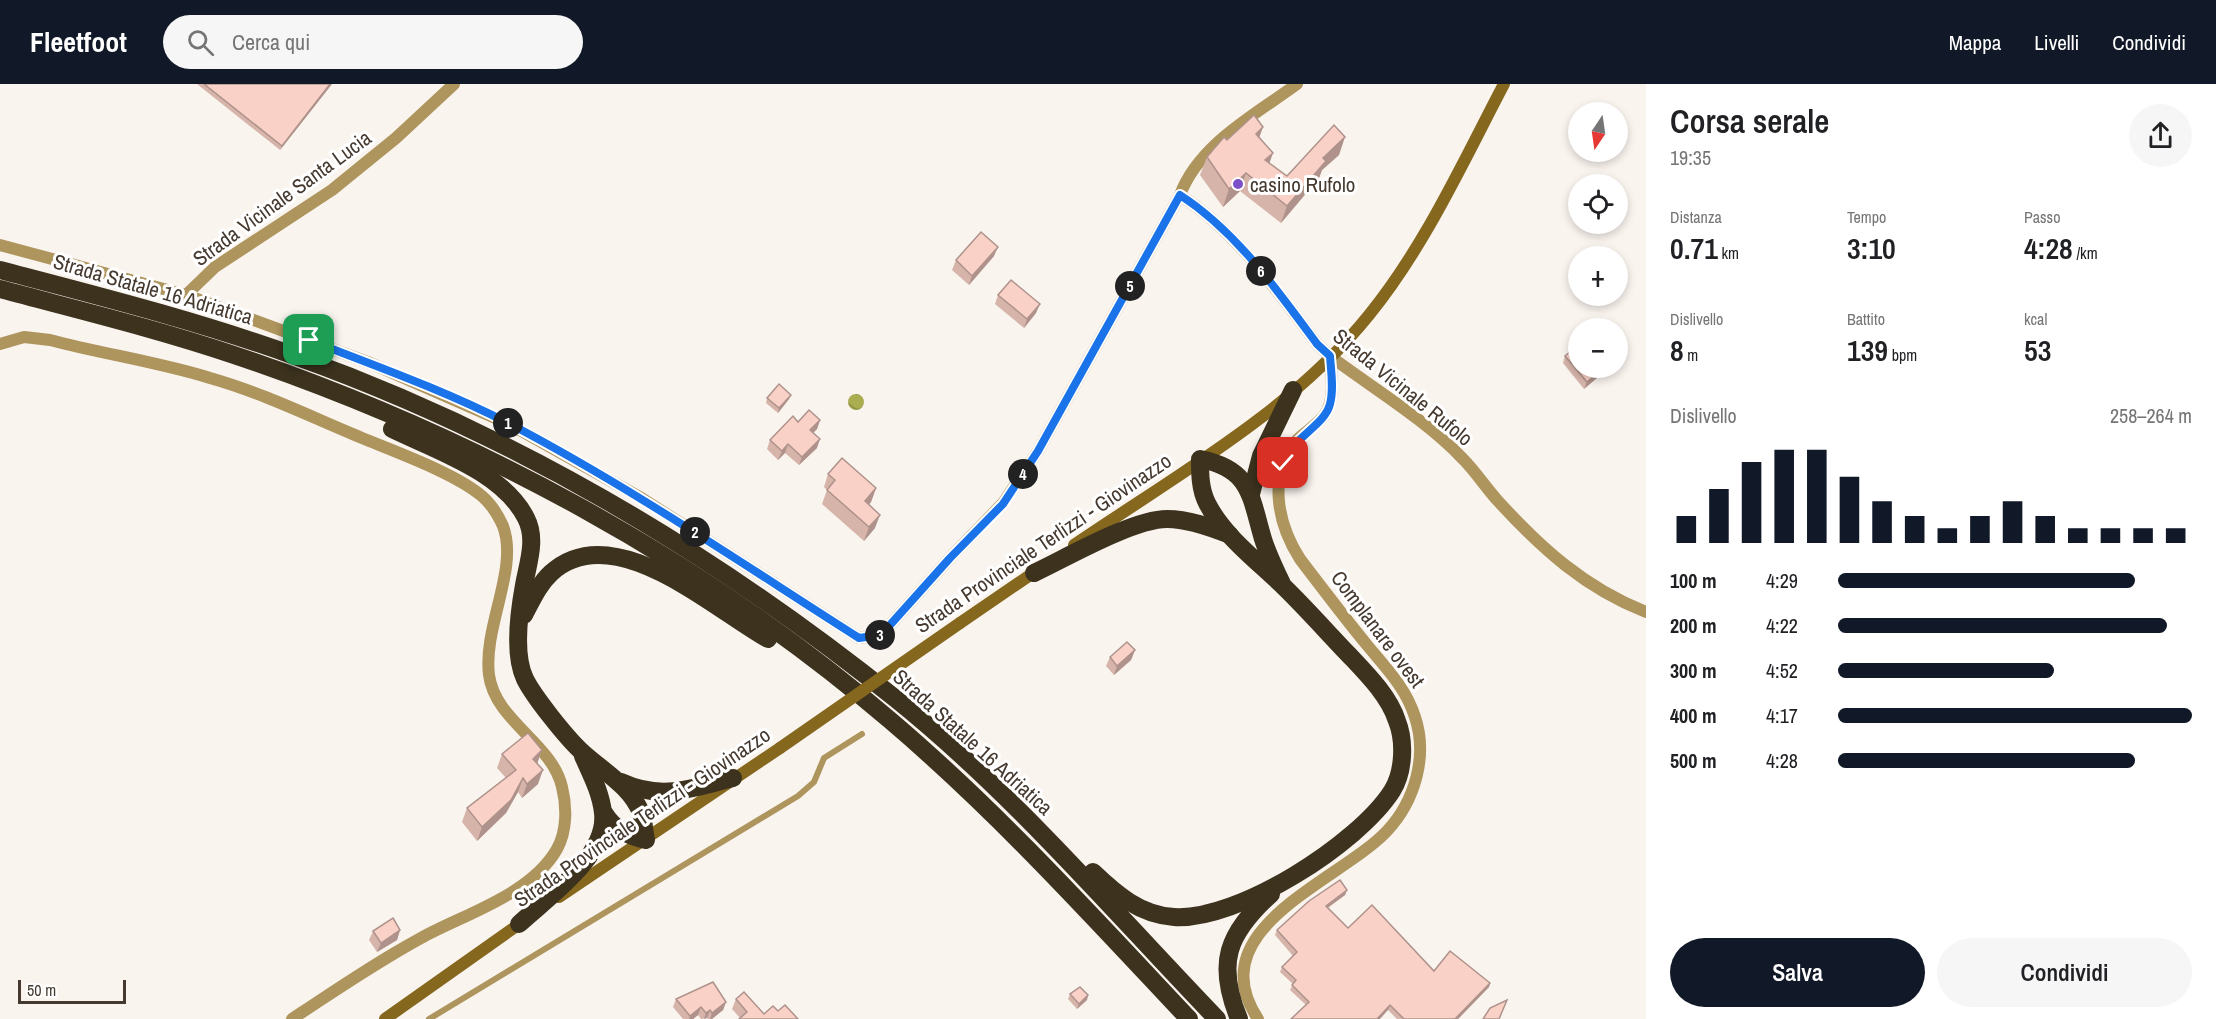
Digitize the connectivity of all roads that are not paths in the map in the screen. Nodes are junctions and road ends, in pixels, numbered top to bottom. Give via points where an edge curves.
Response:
1 (454, 84) edge
2 (1297, 84) edge
3 (1504, 84) edge
4 (1180, 195) junction
5 (0, 245) edge
6 (0, 270) edge
7 (0, 289) edge
8 (186, 295) junction
9 (0, 344) edge
10 (1330, 356) junction
11 (1293, 390) junction
12 (343, 395) junction
13 (1200, 459) junction
14 (1251, 494) junction
15 (1230, 535) junction
16 (1034, 573) junction
17 (1283, 586) junction
18 (1646, 612) edge
19 (521, 622) junction
20 (830, 673) junction
21 (862, 734) dead end
22 (580, 750) junction
23 (614, 778) junction
24 (733, 778) junction
25 (604, 813) junction
26 (1037, 830) junction
27 (646, 840) junction
28 (1287, 880) junction
29 (519, 924) junction
30 (292, 1019) edge
31 (385, 1019) edge
32 (429, 1019) edge
33 (1189, 1019) edge
34 (1217, 1019) edge
35 (1239, 1019) edge
36 (1258, 1019) edge

1 - 8 street, Strada Vicinale Santa Lucia via 332,190 215,267
2 - 4 street via 1209,149 1188,174
3 - 10 main road, Strada Provinciale Terlizzi - Giovinazzo via 1409,257 1369,315
4 - 8 street via 1038,451 1003,504 881,635 859,638 643,499 509,424 370,363
4 - 10 street, Strada Vicinale Rufolo via 1246,253
5 - 8 street
6 - 26 highway, Strada Statale 16 Adriatica via 140,306 299,357 496,441 574,483 745,586 898,700
7 - 12 highway, Strada Statale 16 Adriatica via 233,354
9 - 30 street via 24,337 50,340 207,376 266,395 429,466 482,496 503,525 508,559 489,638 489,679 512,718 544,754 562,784 566,821 556,850 525,883 507,895 421,938
10 - 11 main road, Strada Provinciale Terlizzi - Giovinazzo
10 - 18 street, Strada Vicinale Rufolo via 1432,431 1534,537 1582,580
10 - 36 street, Complanare ovest via 1330,404 1324,416 1299,438 1285,458 1278,482 1281,514 1300,559 1405,693 1418,725 1420,758 1410,795 1385,833 1284,908 1252,943 1244,975
11 - 13 main road, Strada Provinciale Terlizzi - Giovinazzo
11 - 14 highway via 1260,456
12 - 19 highway via 391,428 490,478 513,498 527,519 531,542
12 - 20 highway, Strada Statale 16 Adriatica via 461,446 625,533 721,593
13 - 14 highway via 1233,471 1244,480
13 - 15 highway via 1200,482 1207,503
13 - 16 main road, Strada Provinciale Terlizzi - Giovinazzo
14 - 17 highway via 1264,542
15 - 16 highway via 1166,519 1134,526
15 - 17 highway
16 - 24 main road, Strada Provinciale Terlizzi - Giovinazzo, bridge
17 - 28 highway via 1373,680 1397,720 1403,757 1393,789 1369,820
19 - 20 highway via 541,584 567,562 587,556 635,560 660,571 737,622
19 - 22 highway via 518,652 525,678
20 - 33 highway, Strada Statale 16 Adriatica via 889,719 1029,849
21 - 32 lane via 824,758 814,782 798,796
22 - 23 highway
22 - 25 highway via 597,786
23 - 24 highway via 636,789 662,793
23 - 27 highway via 641,813
24 - 27 main road, Strada Provinciale Terlizzi - Giovinazzo
25 - 27 highway via 625,835
25 - 29 highway via 602,832 586,862
26 - 28 highway via 1075,853 1130,904 1152,913 1175,917 1205,913 1239,903
26 - 34 highway, Strada Statale 16 Adriatica
27 - 29 main road, Strada Provinciale Terlizzi - Giovinazzo
28 - 35 highway via 1251,912 1230,948 1228,993
29 - 31 main road, Strada Provinciale Terlizzi - Giovinazzo

